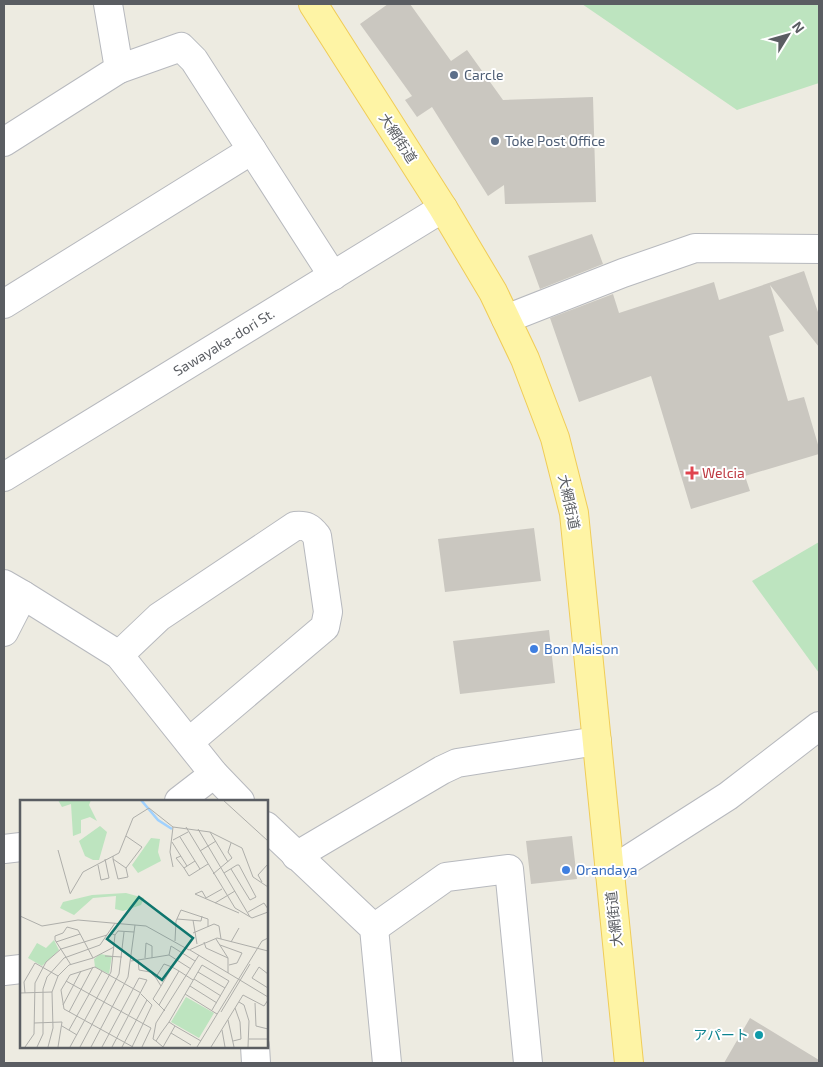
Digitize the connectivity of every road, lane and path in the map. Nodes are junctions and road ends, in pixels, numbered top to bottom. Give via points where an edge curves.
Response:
1 (108, 4) edge
2 (313, 4) edge
3 (119, 69) junction
4 (4, 142) edge
5 (252, 150) junction
6 (443, 208) junction
7 (819, 249) edge
8 (333, 276) junction
9 (4, 304) edge
10 (506, 319) junction
11 (4, 477) edge
12 (13, 589) edge
13 (4, 632) edge
14 (119, 655) junction
15 (819, 726) edge
16 (597, 741) junction
17 (189, 742) junction
18 (214, 774) junction
19 (179, 800) edge
20 (239, 800) edge
21 (268, 828) edge
22 (20, 847) edge
23 (4, 849) edge
24 (296, 856) junction
25 (609, 872) junction
26 (374, 928) junction
27 (20, 969) edge
28 (4, 971) edge
29 (255, 1047) edge
30 (256, 1063) edge
31 (387, 1063) edge
32 (528, 1063) edge
33 (629, 1063) edge

1 - 3 street
2 - 6 main road, 大網街道
3 - 4 street
3 - 5 street via 181,47 194,60
5 - 8 street
5 - 9 street
6 - 8 street, Sawayaka-dori St.
6 - 10 main road, 大網街道
7 - 10 street via 695,248
8 - 11 street, Sawayaka-dori St.
10 - 16 main road, 大網街道 via 525,359 554,438 574,513
12 - 13 street
12 - 14 street
14 - 17 street
14 - 17 street via 159,616 295,526 311,529 316,536 328,612 325,627
15 - 25 street via 728,796
16 - 24 street via 457,763
16 - 25 main road, 大網街道
17 - 18 street
18 - 19 street
18 - 20 street
21 - 24 street
22 - 23 street
24 - 26 street
25 - 33 main road, 大網街道
26 - 31 street
26 - 32 street via 446,877 508,869
27 - 28 street
29 - 30 street

